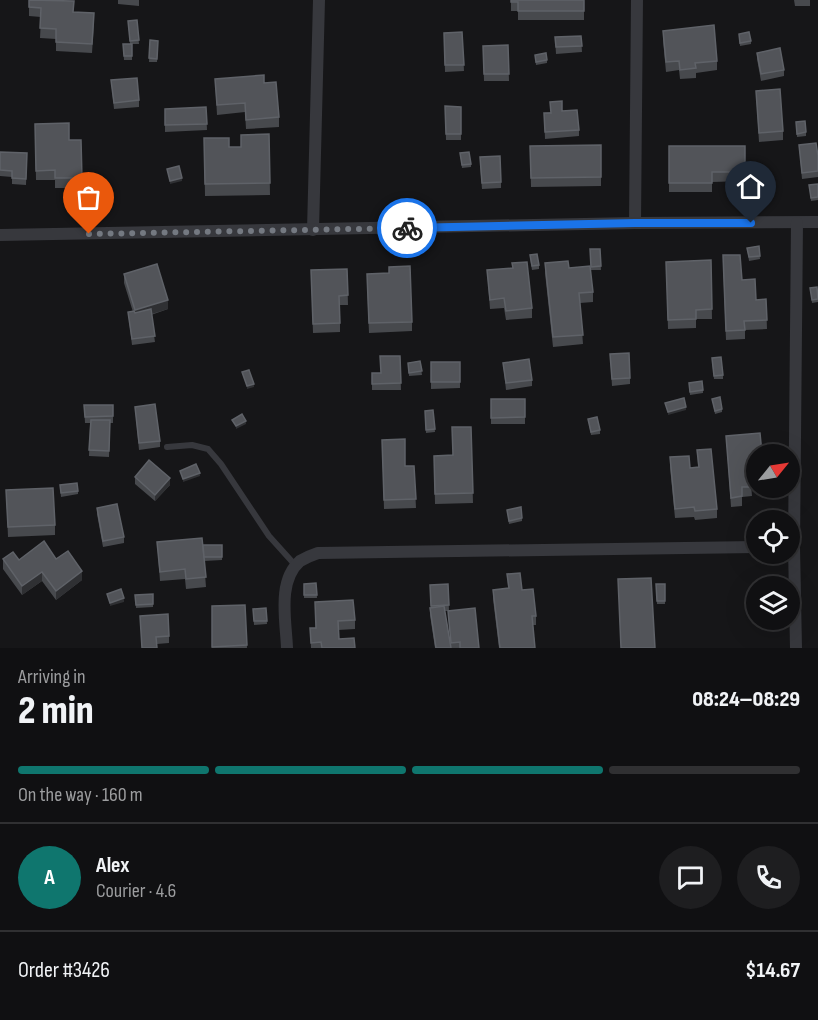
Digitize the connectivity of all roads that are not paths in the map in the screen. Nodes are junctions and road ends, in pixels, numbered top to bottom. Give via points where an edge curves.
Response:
1 (319, 0) edge
2 (637, 0) edge
3 (818, 222) edge
4 (635, 223) junction
5 (797, 223) junction
6 (313, 230) junction
7 (0, 235) edge
8 (167, 447) dead end
9 (793, 510) edge
10 (746, 547) edge
11 (793, 564) edge
12 (297, 566) junction
13 (286, 648) edge
14 (796, 648) edge

1 - 6 street
2 - 4 street
3 - 5 street
4 - 5 street
4 - 6 street
5 - 9 street
6 - 7 street
8 - 12 lane via 192,445 208,449 269,536
10 - 12 street via 318,553
11 - 14 street
12 - 13 street via 288,577

